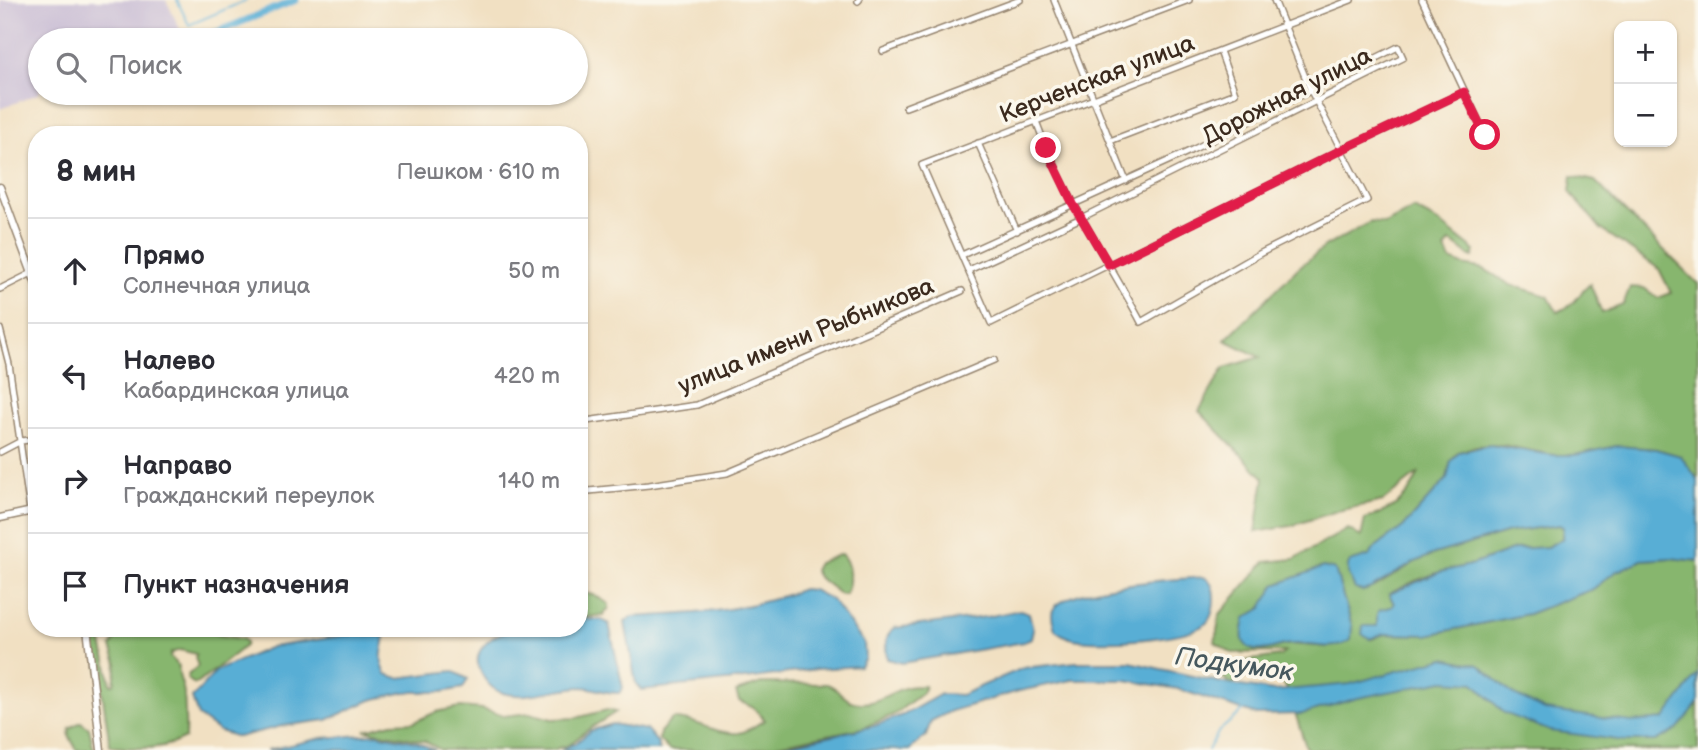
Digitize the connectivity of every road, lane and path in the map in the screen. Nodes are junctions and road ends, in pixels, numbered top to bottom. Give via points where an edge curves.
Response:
1 (1020, 0) edge
2 (1054, 0) edge
3 (1189, 0) edge
4 (1274, 0) edge
5 (1351, 0) edge
6 (1422, 0) edge
7 (1284, 26) junction
8 (1072, 44) junction
9 (883, 51) dead end
10 (1220, 51) junction
11 (1310, 89) junction
12 (1464, 92) junction
13 (1094, 99) junction
14 (1315, 100) junction
15 (906, 107) dead end
16 (1036, 121) junction
17 (1485, 135) dead end
18 (1110, 141) junction
19 (978, 143) junction
20 (1341, 150) junction
21 (1126, 181) junction
22 (0, 187) edge
23 (1073, 204) junction
24 (1081, 218) junction
25 (1017, 230) junction
26 (962, 255) junction
27 (28, 262) edge
28 (1109, 265) junction
29 (969, 270) junction
30 (28, 275) edge
31 (0, 289) edge
32 (962, 291) dead end
33 (0, 329) edge
34 (994, 360) dead end
35 (9, 363) junction
36 (0, 368) edge
37 (588, 421) edge
38 (28, 440) edge
39 (21, 441) junction
40 (0, 452) edge
41 (28, 481) edge
42 (588, 491) edge
43 (28, 511) edge
44 (0, 518) edge
45 (88, 637) edge
46 (101, 750) edge

1 - 9 street
2 - 8 street
3 - 8 street
4 - 7 street
5 - 7 street, Керченская улица
6 - 12 street
7 - 10 street, Керченская улица
7 - 11 street
8 - 13 street
8 - 15 street
10 - 13 street, Керченская улица
10 - 18 street via 1235,93
11 - 14 street
11 - 14 street, Дорожная улица via 1398,47 1403,58
11 - 21 street, Дорожная улица
12 - 17 street
12 - 20 street
13 - 16 street, Керченская улица
13 - 18 street
14 - 20 street
14 - 24 street, Дорожная улица
16 - 19 street, Керченская улица
16 - 23 street
18 - 21 street
19 - 25 street
19 - 26 street, Керченская улица via 922,165
20 - 28 street
20 - 28 street via 1367,200 1261,253 1141,322
21 - 23 street, Дорожная улица
22 - 27 street
23 - 24 street
23 - 25 street, Дорожная улица
24 - 28 street
24 - 29 street, Дорожная улица
25 - 26 street, Дорожная улица
26 - 29 street
28 - 29 street via 991,323
30 - 31 street
32 - 37 street, улица имени Рыбникова via 697,405
33 - 35 street
34 - 42 street via 727,472
35 - 36 street
35 - 39 street
38 - 39 street
39 - 40 street
39 - 41 street
43 - 44 street
45 - 46 street

